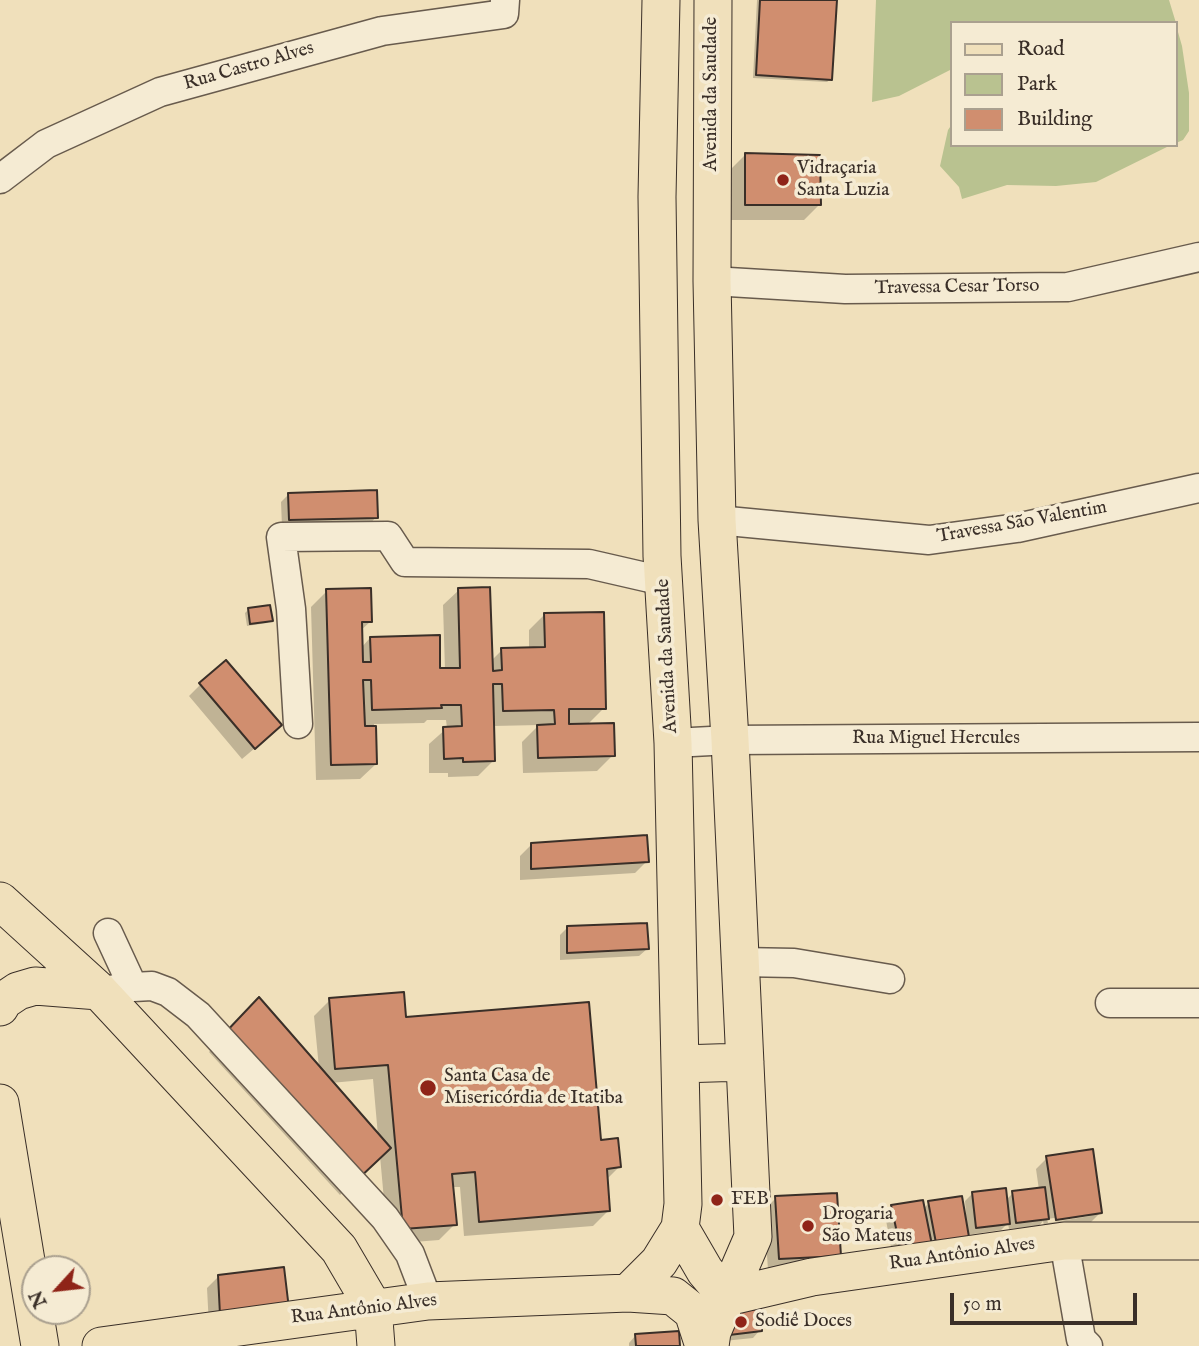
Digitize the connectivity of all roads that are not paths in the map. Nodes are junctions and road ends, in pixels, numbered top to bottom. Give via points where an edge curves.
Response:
1 (505, 0) edge
2 (661, 0) edge
3 (713, 0) edge
4 (657, 148) junction
5 (712, 149) junction
6 (0, 179) edge
7 (1199, 257) edge
8 (712, 281) junction
9 (1199, 488) edge
10 (717, 520) junction
11 (663, 581) junction
12 (298, 724) dead end
13 (1199, 737) edge
14 (730, 740) junction
15 (673, 743) junction
16 (0, 901) edge
17 (108, 933) dead end
18 (740, 962) junction
19 (890, 979) dead end
20 (116, 989) junction
21 (1110, 1003) dead end
22 (1199, 1003) edge
23 (0, 1007) edge
24 (745, 1062) junction
25 (680, 1064) junction
26 (0, 1103) edge
27 (680, 1228) junction
28 (753, 1237) junction
29 (1065, 1241) junction
30 (1199, 1241) edge
31 (812, 1276) junction
32 (628, 1293) junction
33 (727, 1297) junction
34 (428, 1301) junction
35 (373, 1307) junction
36 (1083, 1344) edge
37 (40, 1346) edge
38 (101, 1346) edge
39 (376, 1346) edge
40 (707, 1346) edge

1 - 6 street, Rua Castro Alves via 504,14 382,31 160,93 46,144
2 - 4 main road, Avenida da Saudade
3 - 5 main road, Avenida da Saudade
4 - 5 main road
4 - 11 main road, Avenida da Saudade
5 - 8 main road, Avenida da Saudade
7 - 8 street, Travessa Cesar Torso via 1068,286 845,289
8 - 10 main road, Avenida da Saudade
9 - 10 street, Travessa São Valentim via 1017,528 929,540
10 - 14 main road, Avenida da Saudade
11 - 12 street via 589,564 405,562 388,536 281,537
11 - 15 main road, Avenida da Saudade
13 - 14 street, Rua Miguel Hercules
14 - 15 street, Rua Miguel Hercules
14 - 18 main road, Avenida da Saudade
15 - 25 main road, Avenida da Saudade
16 - 20 main road
17 - 20 street
18 - 19 street via 794,963
18 - 24 main road, Avenida da Saudade
20 - 23 main road via 35,986 18,991
20 - 34 street via 152,986 169,992 198,1014 385,1218 410,1254
20 - 35 main road via 340,1249
21 - 22 street
24 - 25 main road
24 - 28 main road, Avenida da Saudade
25 - 27 main road, Avenida da Saudade
26 - 37 main road
27 - 32 main road, Avenida da Saudade via 659,1262
27 - 33 main road via 705,1271
28 - 31 main road via 767,1252
28 - 33 main road
29 - 30 main road, Rua Antônio Alves
29 - 31 main road, Rua Antônio Alves
29 - 36 street
31 - 33 main road, Rua Antônio Alves
32 - 34 main road, Rua Antônio Alves
32 - 40 main road, Rua Antônio Alves via 673,1296 693,1312
33 - 40 main road
34 - 35 main road, Rua Antônio Alves
35 - 38 main road, Rua Antônio Alves
35 - 39 main road

